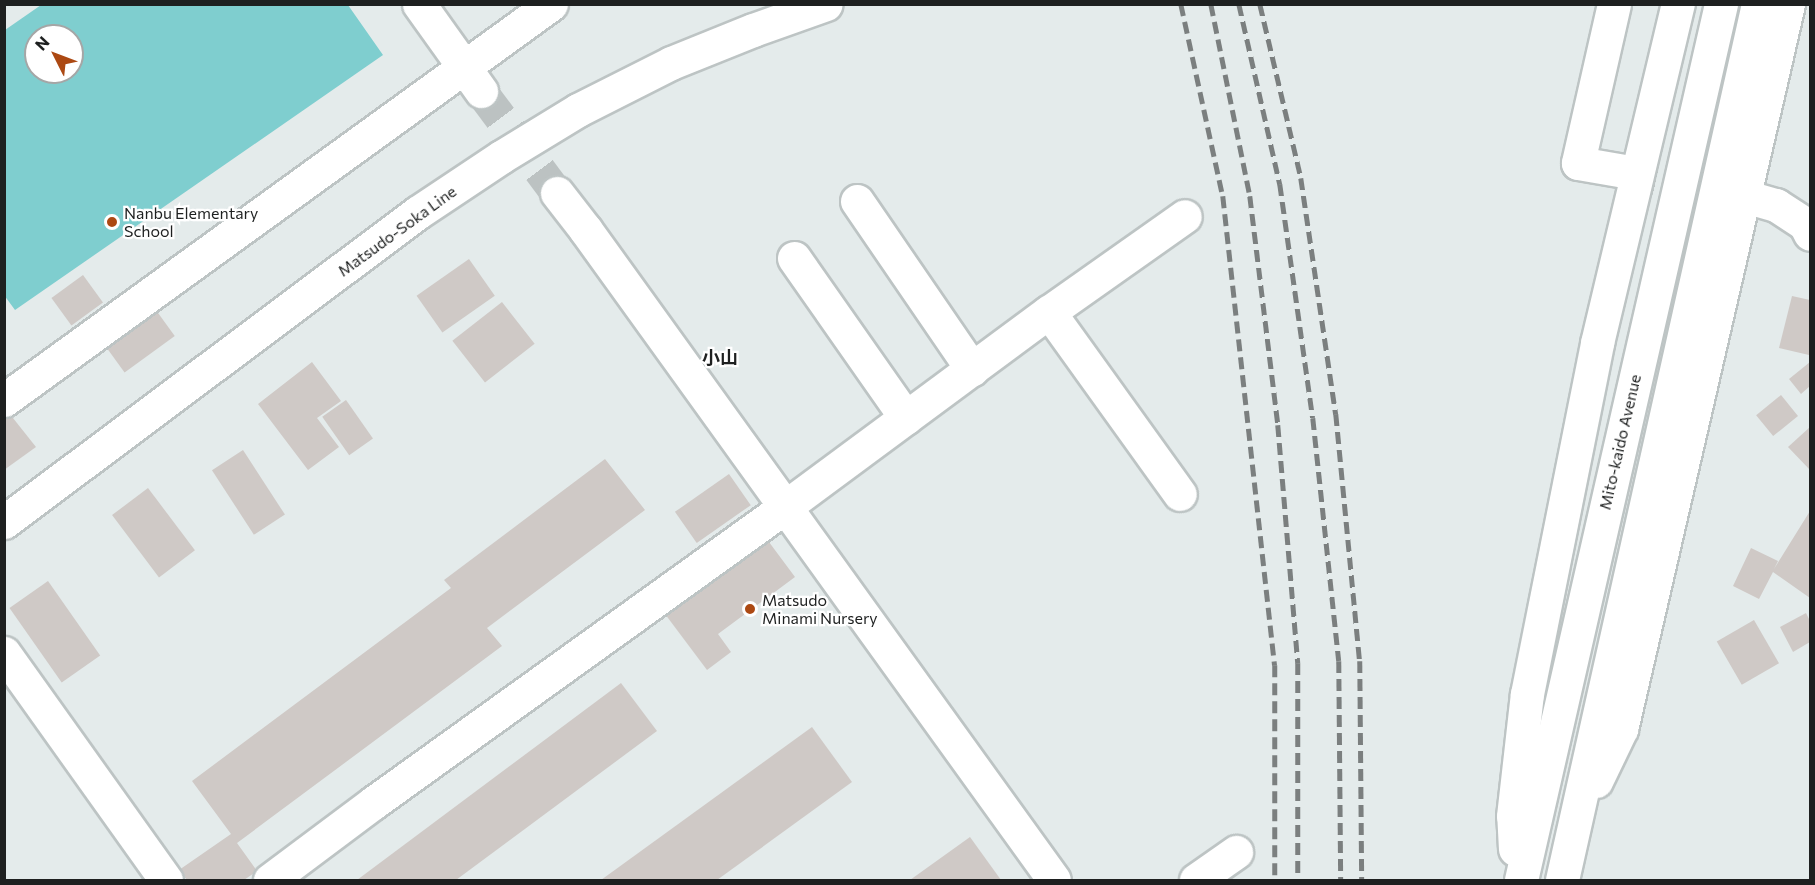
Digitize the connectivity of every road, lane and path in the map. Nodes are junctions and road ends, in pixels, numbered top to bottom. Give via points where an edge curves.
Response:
1 (419, 4) edge
2 (551, 4) edge
3 (826, 4) edge
4 (1614, 4) edge
5 (1678, 4) edge
6 (1720, 4) edge
7 (1758, 4) edge
8 (1788, 4) edge
9 (473, 80) junction
10 (1624, 171) tunnel mouth
11 (557, 193) tunnel mouth
12 (1758, 200) tunnel mouth
13 (857, 201) dead end
14 (1185, 216) dead end
15 (1810, 234) edge
16 (794, 258) dead end
17 (1049, 312) junction
18 (972, 369) junction
19 (4, 400) edge
20 (906, 418) junction
21 (1180, 494) dead end
22 (785, 507) junction
23 (4, 522) edge
24 (4, 653) edge
25 (1571, 831) junction
26 (1236, 852) dead end
27 (166, 880) edge
28 (270, 880) edge
29 (1054, 880) edge
30 (1196, 880) edge
31 (1519, 880) edge
32 (1562, 880) edge

1 - 9 main road
2 - 9 main road
3 - 23 main road, Matsudo-Soka Line via 671,63 578,110 501,157 417,213
4 - 10 main road via 1578,163
5 - 31 main road via 1597,343 1527,694 1513,816
6 - 31 main road, Mito-kaido Avenue
7 - 25 main road
8 - 25 main road via 1621,729
9 - 19 main road
11 - 22 main road
12 - 15 main road via 1776,205 1805,224
13 - 18 main road
14 - 17 main road
16 - 20 main road
17 - 18 main road
17 - 21 main road
18 - 20 main road
20 - 22 main road
22 - 28 main road
22 - 29 main road
24 - 27 main road
25 - 32 main road
26 - 30 main road

